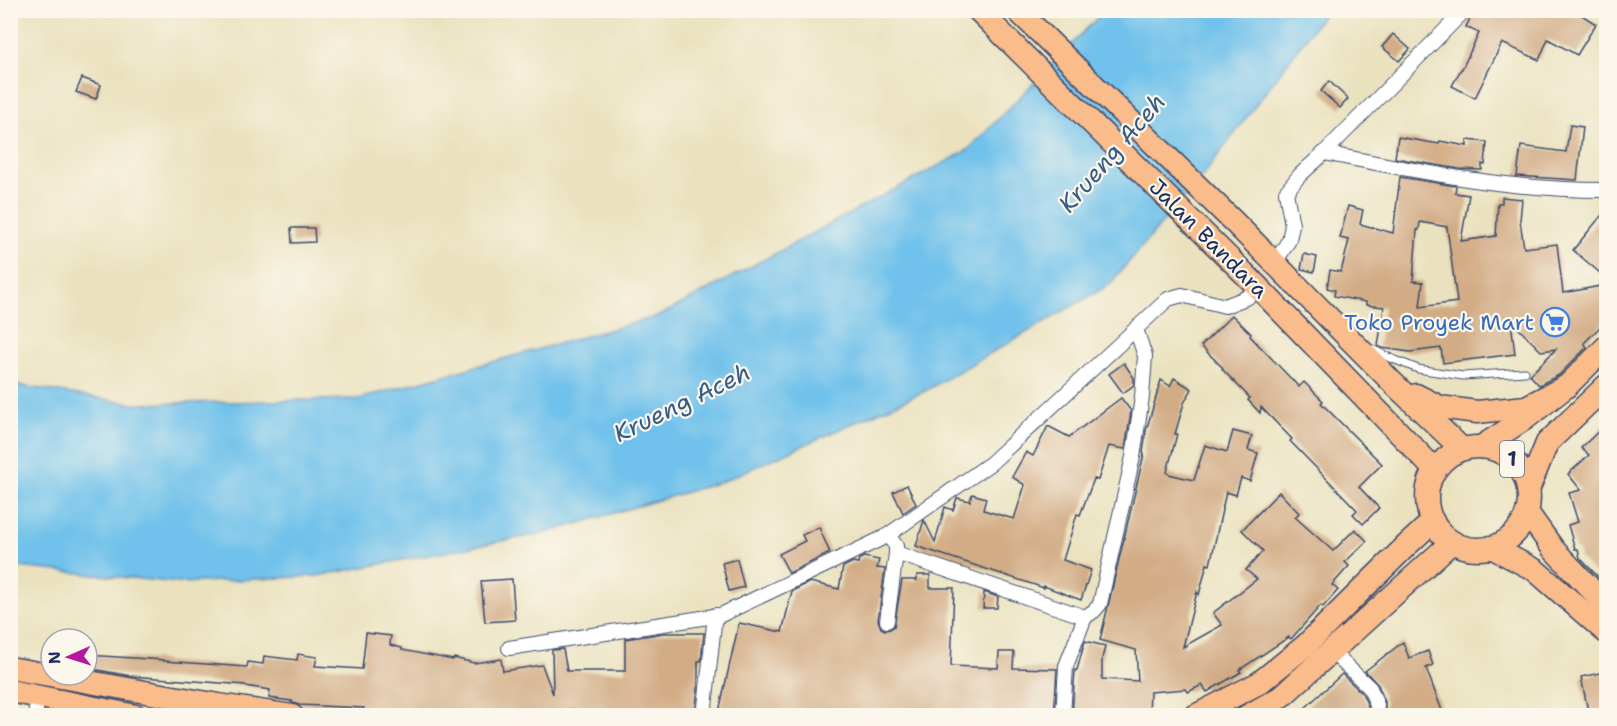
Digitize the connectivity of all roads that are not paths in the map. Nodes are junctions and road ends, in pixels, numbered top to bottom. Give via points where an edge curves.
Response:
1 (978, 10) edge
2 (1017, 10) edge
3 (1465, 10) edge
4 (1324, 153) junction
5 (1602, 190) dead end
6 (1275, 263) junction
7 (1257, 286) junction
8 (1136, 329) junction
9 (1344, 333) junction
10 (1606, 347) edge
11 (1525, 372) dead end
12 (1395, 385) junction
13 (1567, 386) junction
14 (1606, 386) edge
15 (1472, 448) junction
16 (1435, 470) junction
17 (1528, 501) junction
18 (1433, 521) junction
19 (885, 537) junction
20 (1452, 542) junction
21 (1491, 547) junction
22 (896, 553) junction
23 (1606, 605) edge
24 (715, 615) junction
25 (1085, 617) junction
26 (887, 621) dead end
27 (1606, 632) edge
28 (509, 648) dead end
29 (1332, 652) junction
30 (22, 689) edge
31 (136, 716) edge
32 (292, 716) edge
33 (704, 716) edge
34 (1063, 716) edge
35 (1195, 716) edge
36 (1247, 716) edge
37 (1376, 716) edge

1 - 7 highway, Jalan Bandara
2 - 6 highway, Jalan Bandara
3 - 4 street
4 - 5 street via 1471,180
4 - 6 street via 1287,192 1292,225 1289,240
6 - 9 highway, Jalan Bandara
7 - 8 street via 1248,297 1225,306 1182,295 1168,299
7 - 16 highway, Jalan Bandara
8 - 19 street via 991,463
8 - 25 street via 1145,356 1133,457 1100,604
9 - 11 lane via 1418,369 1462,376
9 - 12 highway, Jalan Bandara
10 - 13 highway, 1
12 - 13 highway via 1440,407 1477,412 1526,407
12 - 15 highway, Jalan Bandara
13 - 15 highway, 1 via 1526,418
14 - 17 highway, 1 via 1547,443
15 - 16 highway, 1 via 1452,454
15 - 17 highway, 1 via 1493,449 1513,460 1525,479
16 - 18 highway via 1427,501
17 - 21 highway, 1 via 1522,524 1503,543
17 - 23 highway via 1554,550
18 - 20 highway
18 - 35 highway via 1305,646 1259,683
19 - 22 street via 896,546
19 - 24 street
20 - 21 highway via 1478,549
20 - 29 highway
21 - 27 highway via 1535,570
22 - 25 street
22 - 26 street
24 - 28 street
24 - 33 street
25 - 34 street via 1066,666
29 - 36 highway via 1281,697
29 - 37 street via 1370,688 1377,705
30 - 31 highway
30 - 32 highway via 219,705

